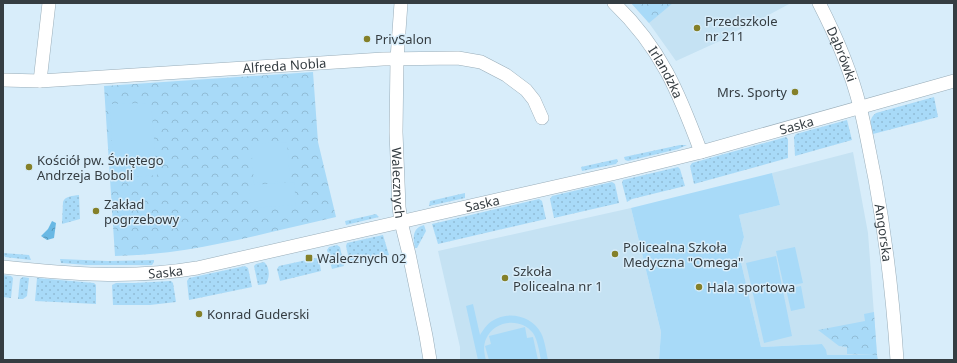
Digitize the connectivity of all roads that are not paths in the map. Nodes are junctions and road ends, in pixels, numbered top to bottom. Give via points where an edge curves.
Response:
1 (49, 3) edge
2 (401, 3) edge
3 (614, 3) edge
4 (819, 3) edge
5 (397, 59) junction
6 (3, 80) edge
7 (40, 81) junction
8 (954, 82) edge
9 (860, 108) junction
10 (542, 118) dead end
11 (701, 152) junction
12 (401, 222) junction
13 (3, 267) edge
14 (430, 360) edge
15 (897, 360) edge

1 - 7 street
2 - 5 street, Walecznych
3 - 11 street, Irlandzka via 646,37 667,70
4 - 9 street, Dąbrówki via 842,52
5 - 7 street, Alfreda Nobla
5 - 10 street, Alfreda Nobla via 458,58 481,62 506,75 526,90
5 - 12 street, Walecznych via 396,132
6 - 7 street, Alfreda Nobla
8 - 9 street, Saska
9 - 11 street, Saska
9 - 15 street, Angorska via 884,227
11 - 12 street, Saska
12 - 13 street, Saska via 174,271 103,274
12 - 14 street, Walecznych

